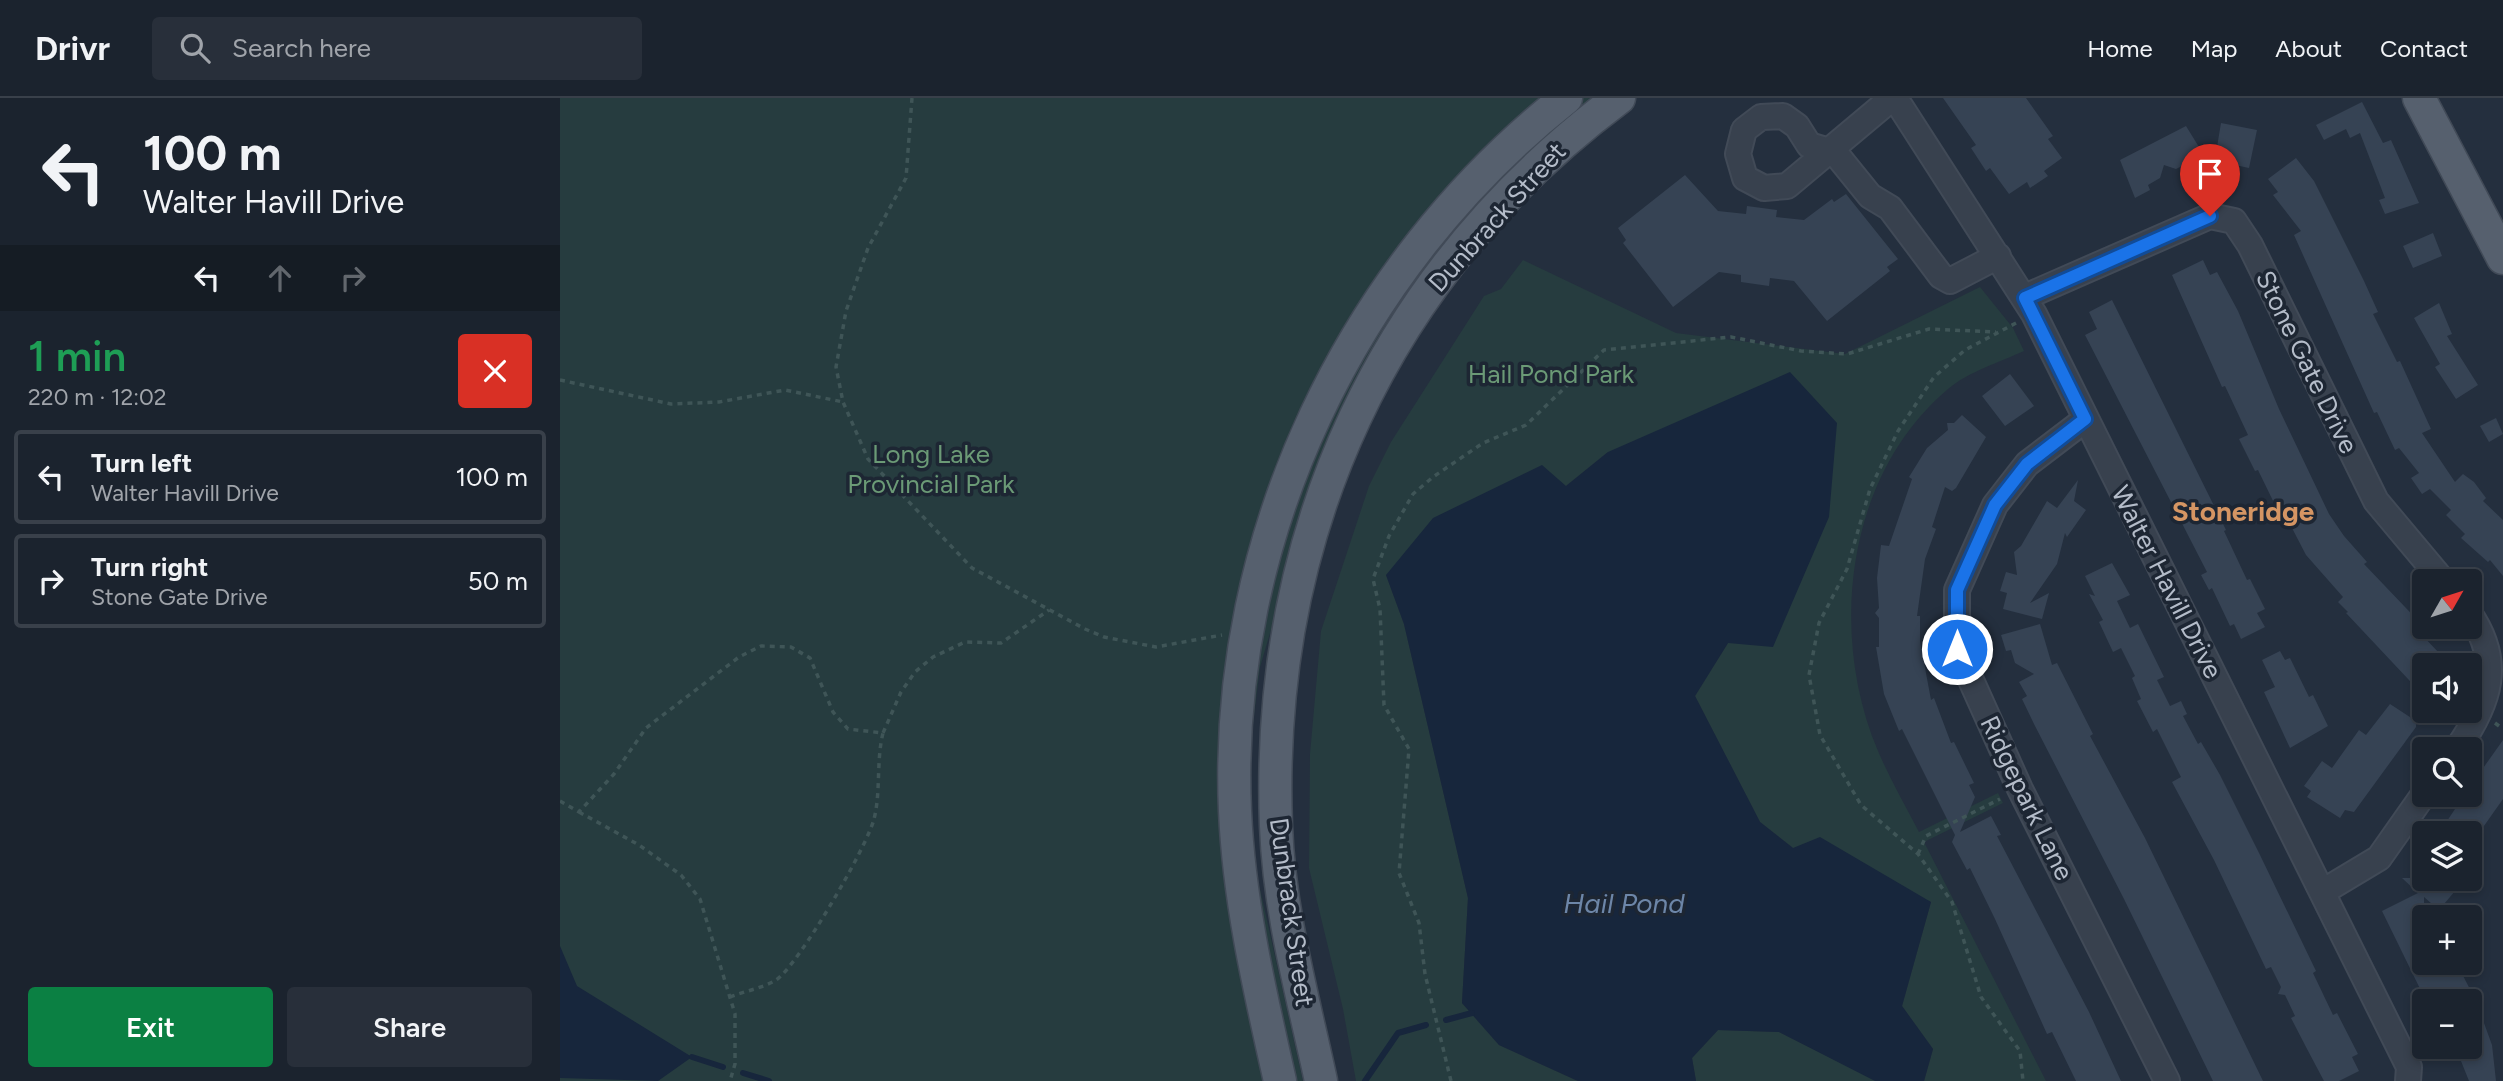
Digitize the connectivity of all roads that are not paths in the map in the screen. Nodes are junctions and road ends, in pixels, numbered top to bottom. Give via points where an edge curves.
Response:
1 (1566, 98) edge
2 (1619, 98) edge
3 (1893, 98) edge
4 (2419, 98) edge
5 (1998, 256) junction
6 (2503, 258) edge
7 (2030, 306) junction
8 (2085, 419) junction
9 (2433, 569) edge
10 (2482, 628) edge
11 (2465, 737) edge
12 (2415, 807) edge
13 (2323, 891) junction
14 (1280, 1081) edge
15 (1321, 1081) edge
16 (2167, 1081) edge
17 (2408, 1081) edge

1 - 14 main road, Dunbrack Street via 1512,143 1461,195 1392,280 1352,341 1290,473 1262,567 1248,631 1236,729 1237,849 1248,929
2 - 15 main road, Dunbrack Street via 1531,171 1456,253 1365,395 1320,497 1291,605 1276,716 1276,827 1290,938
3 - 5 street, Walter Havill Drive
3 - 5 street via 1830,150 1870,196 1890,208 1941,276 1950,281
4 - 6 main road
5 - 7 street, Walter Havill Drive
7 - 8 street, Walter Havill Drive
7 - 9 street, Stone Gate Drive via 2210,216 2234,221 2376,501
8 - 13 street, Walter Havill Drive
8 - 16 street, Ridgepark Lane via 2027,464 1995,505 1957,590 1957,649 2020,789
10 - 11 street via 2495,666 2483,712
12 - 13 street via 2379,858
13 - 17 street, Walter Havill Drive via 2409,1067

